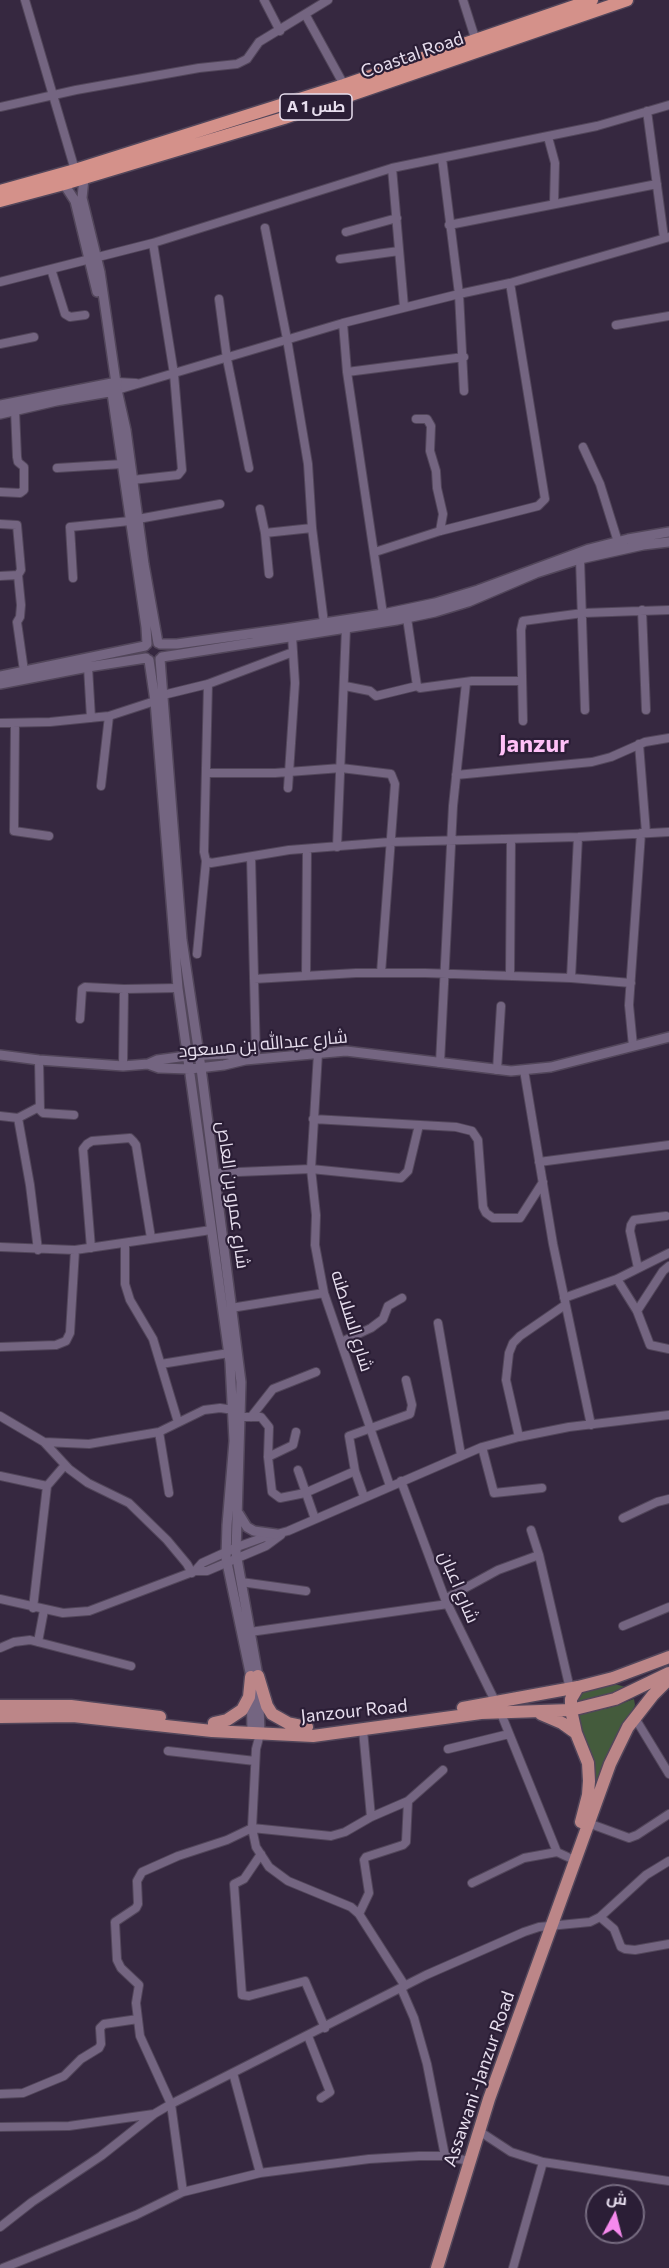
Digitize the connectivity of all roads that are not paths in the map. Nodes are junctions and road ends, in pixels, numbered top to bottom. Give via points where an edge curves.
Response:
1 (25, 0) edge
2 (264, 0) edge
3 (328, 0) edge
4 (463, 0) edge
5 (592, 0) edge
6 (627, 0) edge
7 (305, 14) junction
8 (280, 31) junction
9 (476, 41) junction
10 (345, 85) junction
11 (54, 94) junction
12 (669, 105) edge
13 (0, 108) edge
14 (647, 111) junction
15 (548, 137) junction
16 (442, 158) junction
17 (392, 168) junction
18 (79, 174) junction
19 (64, 184) junction
20 (657, 184) junction
21 (0, 191) edge
22 (78, 199) junction
23 (0, 201) edge
24 (659, 202) junction
25 (554, 204) junction
26 (669, 214) edge
27 (397, 218) junction
28 (449, 225) junction
29 (265, 228) dead end
30 (345, 232) dead end
31 (667, 238) edge
32 (153, 243) junction
33 (399, 251) junction
34 (93, 258) junction
35 (340, 259) dead end
36 (51, 269) junction
37 (0, 282) edge
38 (510, 283) junction
39 (459, 294) junction
40 (219, 299) dead end
41 (404, 307) junction
42 (85, 315) dead end
43 (669, 316) edge
44 (343, 323) junction
45 (616, 326) dead end
46 (34, 338) dead end
47 (287, 339) junction
48 (0, 344) edge
49 (464, 357) junction
50 (227, 359) junction
51 (347, 372) junction
52 (174, 374) junction
53 (114, 387) junction
54 (464, 391) dead end
55 (0, 405) edge
56 (15, 410) junction
57 (0, 414) edge
58 (416, 419) dead end
59 (583, 447) dead end
60 (123, 464) junction
61 (57, 468) dead end
62 (249, 468) dead end
63 (132, 480) junction
64 (0, 492) edge
65 (220, 504) dead end
66 (260, 509) dead end
67 (134, 520) junction
68 (0, 524) edge
69 (312, 528) junction
70 (440, 531) junction
71 (669, 532) edge
72 (265, 533) junction
73 (618, 542) junction
74 (669, 542) edge
75 (375, 552) junction
76 (580, 559) junction
77 (269, 573) dead end
78 (18, 575) junction
79 (0, 576) edge
80 (73, 578) dead end
81 (642, 610) junction
82 (669, 610) edge
83 (583, 613) junction
84 (383, 614) junction
85 (407, 618) junction
86 (324, 623) junction
87 (346, 627) junction
88 (292, 636) junction
89 (159, 643) junction
90 (146, 645) junction
91 (293, 652) junction
92 (161, 658) junction
93 (147, 659) junction
94 (88, 667) junction
95 (24, 671) junction
96 (0, 676) edge
97 (522, 681) junction
98 (466, 683) junction
99 (0, 684) edge
100 (208, 684) junction
101 (345, 686) junction
102 (417, 687) junction
103 (159, 698) junction
104 (585, 710) dead end
105 (646, 710) dead end
106 (109, 716) junction
107 (91, 718) junction
108 (523, 721) dead end
109 (0, 723) edge
110 (15, 723) junction
111 (669, 738) edge
112 (639, 744) junction
113 (341, 768) junction
114 (290, 771) junction
115 (207, 773) junction
116 (456, 775) junction
117 (101, 786) dead end
118 (288, 788) dead end
119 (669, 831) edge
120 (644, 833) junction
121 (49, 836) dead end
122 (579, 837) junction
123 (451, 839) junction
124 (511, 839) junction
125 (390, 842) junction
126 (337, 847) junction
127 (308, 850) junction
128 (251, 857) junction
129 (206, 861) junction
130 (197, 954) dead end
131 (381, 973) junction
132 (445, 973) junction
133 (306, 976) junction
134 (510, 976) junction
135 (571, 978) junction
136 (254, 979) junction
137 (630, 983) junction
138 (124, 988) junction
139 (178, 988) junction
140 (501, 1006) dead end
141 (80, 1019) dead end
142 (669, 1037) edge
143 (633, 1046) junction
144 (318, 1053) junction
145 (0, 1055) edge
146 (199, 1055) junction
147 (188, 1056) junction
148 (256, 1058) junction
149 (39, 1060) junction
150 (244, 1060) junction
151 (440, 1063) junction
152 (148, 1064) junction
153 (123, 1066) junction
154 (201, 1068) junction
155 (190, 1069) junction
156 (497, 1070) junction
157 (524, 1070) junction
158 (39, 1107) junction
159 (74, 1115) dead end
160 (0, 1116) edge
161 (18, 1118) junction
162 (313, 1119) junction
163 (419, 1125) junction
164 (669, 1145) edge
165 (539, 1162) junction
166 (311, 1169) junction
167 (214, 1173) junction
168 (543, 1182) junction
169 (666, 1216) dead end
170 (211, 1230) junction
171 (151, 1238) junction
172 (125, 1243) junction
173 (0, 1247) edge
174 (91, 1248) junction
175 (38, 1250) junction
176 (75, 1250) junction
177 (669, 1253) edge
178 (669, 1266) edge
179 (638, 1268) junction
180 (617, 1279) junction
181 (324, 1293) junction
182 (402, 1298) dead end
183 (565, 1301) junction
184 (231, 1308) junction
185 (637, 1311) junction
186 (438, 1323) dead end
187 (340, 1342) junction
188 (0, 1347) edge
189 (669, 1349) edge
190 (229, 1353) junction
191 (161, 1364) junction
192 (316, 1372) dead end
193 (406, 1380) dead end
194 (237, 1414) junction
195 (669, 1415) edge
196 (0, 1416) edge
197 (251, 1417) junction
198 (178, 1422) junction
199 (591, 1425) junction
200 (370, 1427) junction
201 (159, 1432) junction
202 (296, 1432) dead end
203 (519, 1437) junction
204 (44, 1442) junction
205 (482, 1447) junction
206 (460, 1455) junction
207 (268, 1457) junction
208 (65, 1465) junction
209 (298, 1470) dead end
210 (355, 1471) junction
211 (0, 1476) edge
212 (401, 1481) junction
213 (47, 1486) junction
214 (390, 1486) junction
215 (543, 1488) dead end
216 (169, 1493) dead end
217 (305, 1493) junction
218 (364, 1497) junction
219 (669, 1499) edge
220 (238, 1512) junction
221 (623, 1518) dead end
222 (315, 1519) junction
223 (531, 1530) dead end
224 (288, 1531) junction
225 (276, 1534) junction
226 (237, 1547) junction
227 (539, 1555) junction
228 (227, 1557) junction
229 (237, 1557) junction
230 (194, 1572) junction
231 (241, 1582) junction
232 (306, 1591) dead end
233 (0, 1599) edge
234 (446, 1601) junction
235 (669, 1607) edge
236 (33, 1608) junction
237 (44, 1610) junction
238 (622, 1626) dead end
239 (250, 1632) junction
240 (38, 1642) junction
241 (0, 1648) edge
242 (669, 1657) edge
243 (131, 1666) dead end
244 (669, 1673) edge
245 (255, 1676) junction
246 (614, 1678) junction
247 (669, 1679) edge
248 (574, 1688) junction
249 (636, 1689) junction
250 (0, 1706) edge
251 (498, 1706) junction
252 (571, 1710) junction
253 (531, 1711) junction
254 (0, 1716) edge
255 (635, 1718) junction
256 (214, 1723) junction
257 (307, 1727) junction
258 (257, 1730) junction
259 (363, 1730) junction
260 (576, 1733) junction
261 (509, 1734) junction
262 (448, 1749) dead end
263 (168, 1751) dead end
264 (255, 1761) junction
265 (443, 1770) dead end
266 (669, 1774) edge
267 (408, 1801) junction
268 (669, 1814) edge
269 (371, 1817) junction
270 (588, 1823) junction
271 (252, 1828) junction
272 (557, 1852) junction
273 (261, 1854) junction
274 (572, 1859) junction
275 (669, 1861) edge
276 (472, 1883) dead end
277 (565, 1891) junction
278 (359, 1914) junction
279 (600, 1917) junction
280 (553, 1926) junction
281 (669, 1944) edge
282 (403, 1987) junction
283 (138, 2019) junction
284 (325, 2028) junction
285 (308, 2036) junction
286 (233, 2073) junction
287 (0, 2094) edge
288 (321, 2097) dead end
289 (171, 2104) junction
290 (154, 2114) junction
291 (0, 2127) edge
292 (478, 2131) junction
293 (445, 2156) junction
294 (469, 2161) junction
295 (543, 2162) junction
296 (260, 2174) junction
297 (669, 2181) edge
298 (183, 2192) junction
299 (0, 2227) edge
300 (3, 2268) edge
301 (437, 2268) edge
302 (513, 2268) edge

1 - 11 street
2 - 8 street
3 - 7 street
4 - 9 street
5 - 9 highway, Coastal Road / A 1 طس
6 - 18 highway, Coastal Road / A 1 طس via 284,118
7 - 8 street
7 - 10 street
8 - 11 street via 259,42 247,59 237,64
9 - 10 highway, Coastal Road / A 1 طس
10 - 18 highway, Coastal Road / A 1 طس
11 - 13 street
11 - 18 street
12 - 14 street
14 - 15 street
14 - 20 street
15 - 16 street
15 - 25 street via 555,163
16 - 17 street
16 - 28 street
17 - 27 street
17 - 32 street
18 - 19 highway, Coastal Road / A 1 طس
18 - 21 highway, Coastal Road / A 1 طس
18 - 22 street
19 - 22 street
19 - 23 highway, Coastal Road / A 1 طس
20 - 24 street
20 - 25 street
22 - 34 street
24 - 26 street
24 - 31 street
25 - 28 street
27 - 30 street
27 - 33 street
28 - 39 street
29 - 47 street
31 - 38 street
32 - 34 street
32 - 52 street
33 - 35 street
33 - 41 street
34 - 36 street
34 - 53 street
36 - 37 street
36 - 42 street via 65,314
38 - 39 street
38 - 70 street via 545,499 538,506
39 - 41 street
39 - 49 street
40 - 50 street
41 - 44 street
43 - 45 street
44 - 47 street
44 - 51 street
46 - 48 street
47 - 50 street
47 - 69 street via 308,464
49 - 51 street
49 - 54 street
50 - 52 street
50 - 62 street
51 - 75 street
52 - 53 street
52 - 63 street via 182,470 178,475
53 - 55 street
53 - 56 street
53 - 60 street
53 - 63 street via 126,430
56 - 57 street
56 - 64 street via 17,457 24,467 24,490
58 - 70 street via 430,421 430,451 443,514
59 - 73 street via 600,484
60 - 61 street
60 - 67 street
63 - 67 street
65 - 67 street
66 - 72 street
67 - 80 street via 70,528
67 - 89 street
67 - 90 street
68 - 78 street via 17,525 21,570
69 - 72 street
69 - 86 street
70 - 75 street
71 - 73 street
72 - 77 street
73 - 84 street via 552,561 460,596
74 - 76 street
75 - 84 street
76 - 83 street
76 - 85 street via 468,602
78 - 79 street
78 - 95 street via 21,605 16,622
81 - 82 street
81 - 83 street
81 - 105 street
83 - 97 street via 522,622
83 - 104 street
84 - 86 street
85 - 87 street
85 - 102 street
86 - 89 street via 177,644
87 - 88 street
87 - 101 street
88 - 91 street
88 - 92 street
89 - 90 street
89 - 92 street via 163,649
90 - 93 street via 143,652
90 - 95 street
91 - 100 street
91 - 114 street
92 - 93 street
92 - 103 street, شارع عمرو بن العاص
93 - 94 street
93 - 103 street
94 - 99 street
94 - 107 street
95 - 96 street
97 - 98 street
97 - 108 street
98 - 102 street
98 - 116 street
100 - 103 street
100 - 115 street
101 - 102 street via 376,696
101 - 113 street
103 - 106 street
103 - 139 street
103 - 146 street, شارع عمرو بن العاص via 182,940
106 - 107 street
106 - 117 street
107 - 110 street
109 - 110 street
110 - 121 street via 14,831
111 - 112 street
112 - 116 street via 592,762
112 - 120 street
113 - 114 street
113 - 125 street via 382,772 393,777
113 - 126 street
114 - 115 street
114 - 118 street
115 - 129 street
116 - 123 street
119 - 120 street
120 - 122 street
120 - 137 street
122 - 124 street
122 - 135 street
123 - 124 street
123 - 125 street
123 - 132 street
124 - 134 street
125 - 126 street
125 - 131 street
126 - 127 street
127 - 128 street
127 - 133 street
128 - 129 street
128 - 136 street
129 - 130 street
131 - 132 street
131 - 133 street
132 - 134 street
132 - 151 street
133 - 136 street
134 - 135 street
135 - 137 street
136 - 148 street
137 - 143 street
138 - 139 street
138 - 141 street via 82,989
138 - 153 street
139 - 147 street
140 - 156 street
142 - 143 street, شارع عبدالله بن مسعود
143 - 157 street, شارع عبدالله بن مسعود
144 - 148 street, شارع عبدالله بن مسعود
144 - 151 street, شارع عبدالله بن مسعود via 364,1052
144 - 162 street, شارع السلاطنه
145 - 149 street, شارع عبدالله بن مسعود
146 - 147 street
146 - 150 street via 228,1054
146 - 154 street, شارع عمرو بن العاص
147 - 152 street
147 - 155 street
148 - 150 street, شارع عبدالله بن مسعود
149 - 153 street, شارع عبدالله بن مسعود
149 - 158 street
150 - 154 street, شارع عبدالله بن مسعود
151 - 156 street, شارع عبدالله بن مسعود
152 - 153 street, شارع عبدالله بن مسعود
152 - 155 street, شارع عبدالله بن مسعود
154 - 155 street, شارع عبدالله بن مسعود
154 - 167 street, شارع عمرو بن العاص
155 - 170 street
156 - 157 street, شارع عبدالله بن مسعود
157 - 165 street
158 - 159 street via 43,1113
158 - 161 street
160 - 161 street
161 - 175 street
162 - 163 street
162 - 166 street, شارع السلاطنه
163 - 166 street via 408,1171 401,1178
163 - 168 street via 468,1129 476,1135 483,1207 493,1218 520,1218
164 - 165 street
165 - 168 street
166 - 167 street
166 - 181 street, شارع السلاطنه via 315,1245
167 - 184 street, شارع عمرو بن العاص
168 - 183 street
169 - 179 street via 634,1221 631,1225
170 - 171 street
170 - 190 street
171 - 172 street
171 - 174 street via 133,1140 92,1141 83,1149
172 - 174 street
172 - 191 street via 125,1284
173 - 175 street
174 - 176 street
175 - 176 street
176 - 188 street via 70,1334 66,1341 56,1345
177 - 179 street
178 - 185 street
179 - 180 street
180 - 183 street
180 - 185 street
181 - 184 street
181 - 187 street, شارع السلاطنه
182 - 187 street via 388,1306 383,1319
183 - 199 street
183 - 203 street via 520,1336 508,1353 506,1380
184 - 194 street, شارع عمرو بن العاص via 241,1382
185 - 189 street via 650,1345
186 - 206 street
187 - 200 street, شارع السلاطنه
190 - 191 street
190 - 194 street
191 - 198 street
192 - 197 street via 273,1389
193 - 200 street via 412,1405 410,1414
194 - 197 street
194 - 198 street via 220,1408 204,1410
194 - 220 street, شارع عمرو بن العاص
194 - 228 street
195 - 199 street
196 - 204 street
197 - 207 street via 261,1417 269,1427
198 - 201 street
199 - 203 street
200 - 210 street via 349,1436
200 - 214 street, شارع السلاطنه
201 - 204 street via 89,1444
201 - 216 street
202 - 207 street via 293,1445
203 - 205 street
204 - 208 street
205 - 206 street
205 - 215 street via 494,1493
206 - 212 street
207 - 217 street via 272,1492 276,1496
208 - 213 street
208 - 230 street via 88,1483 129,1503
209 - 217 street
210 - 217 street
210 - 218 street
211 - 213 street
212 - 214 street
212 - 234 street, شارع اعبان
213 - 236 street
214 - 218 street
217 - 222 street
218 - 222 street
219 - 221 street
220 - 225 street via 254,1531
220 - 226 street, شارع عمرو بن العاص
222 - 224 street
223 - 227 street
224 - 225 street
224 - 229 street via 266,1546
225 - 226 street
226 - 228 street
226 - 229 street, شارع عمرو بن العاص
227 - 234 street via 498,1570
227 - 248 street
228 - 229 street
228 - 230 street via 202,1563
228 - 245 street
229 - 231 street, شارع عمرو بن العاص
230 - 237 street via 89,1611
231 - 232 street
231 - 239 street, شارع عمرو بن العاص
233 - 236 street
234 - 239 street
234 - 251 street, شارع اعبان
235 - 238 street
236 - 237 street
237 - 240 street
239 - 245 street, شارع عمرو بن العاص
240 - 241 street via 14,1642
240 - 243 street
242 - 246 main road, Janzour Road
244 - 249 main road, Janzour Road
245 - 256 main road via 242,1710
245 - 257 main road via 272,1714
245 - 258 street, شارع عمرو بن العاص
246 - 248 main road, Janzour Road
246 - 249 main road via 632,1683
247 - 255 main road
248 - 251 main road, Janzour Road
248 - 252 main road
249 - 252 main road, Janzour Road via 615,1699
249 - 255 main road
250 - 256 main road, Janzour Road via 71,1706
251 - 253 main road, Janzour Road
251 - 257 main road, Janzour Road
251 - 259 main road, Janzour Road
251 - 261 street, شارع اعبان
252 - 253 main road, Janzour Road
252 - 260 main road
253 - 260 main road
254 - 258 main road, Janzour Road via 74,1716
255 - 266 street
255 - 270 main road via 610,1764
256 - 258 main road, Janzour Road
257 - 258 main road, Janzour Road
258 - 259 main road, Janzour Road via 313,1736
258 - 264 street
259 - 269 street
260 - 274 main road via 584,1750 589,1781
261 - 262 street
261 - 272 street, شارع اعبان
263 - 264 street
264 - 271 street
265 - 267 street
267 - 269 street
267 - 278 street via 406,1842 364,1860 369,1893
268 - 270 street via 629,1838
269 - 271 street via 331,1836
270 - 277 main road
271 - 273 street
271 - 283 street via 142,1872 137,1881 136,1908 115,1922 117,1960 139,1985
272 - 274 street
272 - 276 street via 525,1858
273 - 278 street via 269,1867 288,1881
273 - 284 street via 244,1879 234,1884 242,1995 305,1982
274 - 277 main road
275 - 279 street via 646,1875
277 - 280 main road, Assawani -Janzur Road
278 - 282 street
279 - 280 street via 590,1922
279 - 281 street via 614,1929 621,1947 635,1950
280 - 282 street via 524,1932
280 - 292 main road, Assawani -Janzur Road
282 - 284 street
282 - 293 street via 427,2064
283 - 287 street via 104,2024 100,2028 99,2048 64,2076 22,2092
283 - 289 street via 140,2036
284 - 285 street
285 - 286 street
285 - 288 street via 330,2092
286 - 289 street
286 - 296 street
289 - 290 street
289 - 298 street
290 - 291 street via 69,2126
290 - 299 street
292 - 294 main road, Assawani -Janzur Road
292 - 295 street via 511,2152
293 - 294 street
293 - 296 street via 369,2159
294 - 301 main road, Assawani -Janzur Road
295 - 297 street
295 - 302 street
296 - 298 street
298 - 300 street

